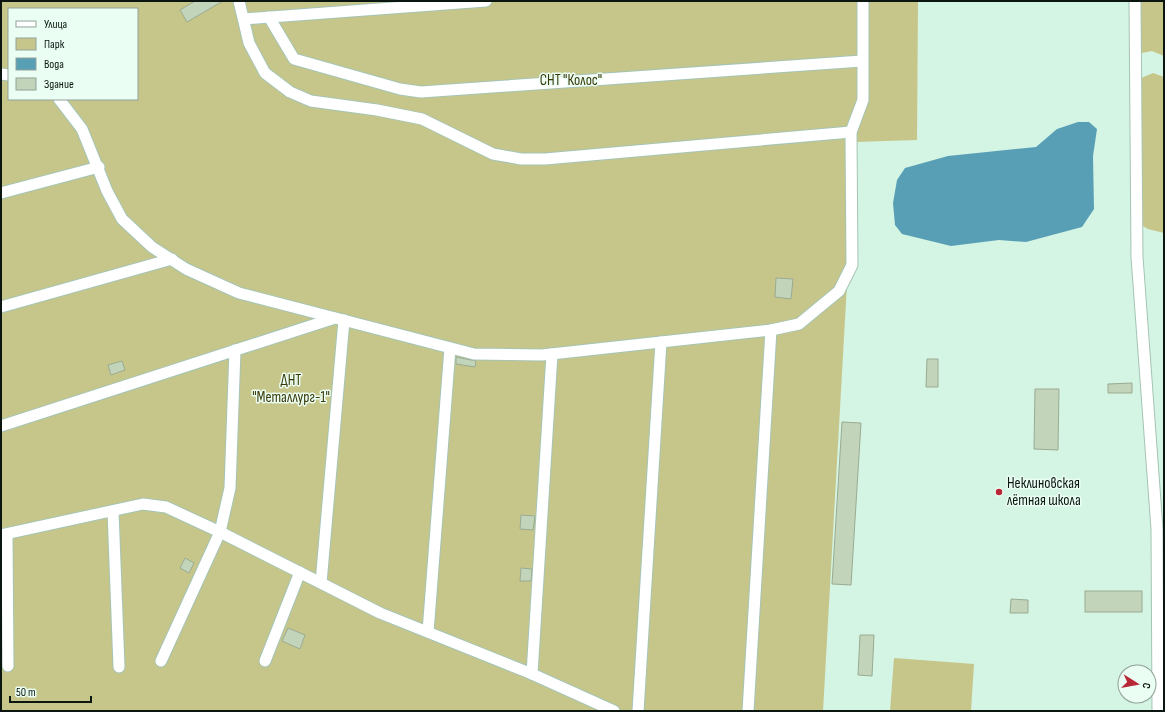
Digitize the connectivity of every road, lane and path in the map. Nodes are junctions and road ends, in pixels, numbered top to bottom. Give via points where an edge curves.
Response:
1 (239, 1) edge
2 (486, 1) edge
3 (863, 1) edge
4 (1135, 1) edge
5 (269, 17) junction
6 (244, 19) junction
7 (862, 61) junction
8 (60, 100) edge
9 (851, 132) junction
10 (99, 167) junction
11 (1, 193) edge
12 (172, 259) junction
13 (1, 307) edge
14 (340, 319) junction
15 (771, 330) junction
16 (661, 342) junction
17 (450, 348) junction
18 (235, 350) junction
19 (552, 354) junction
20 (1, 426) edge
21 (113, 511) junction
22 (220, 532) junction
23 (4, 535) edge
24 (300, 572) junction
25 (321, 583) junction
26 (428, 632) junction
27 (162, 661) dead end
28 (265, 661) dead end
29 (8, 666) dead end
30 (119, 667) dead end
31 (532, 674) junction
32 (614, 711) edge
33 (638, 711) edge
34 (748, 711) edge
35 (1158, 711) edge

1 - 6 street
2 - 5 street
3 - 7 street
4 - 35 street via 1137,257 1157,529
5 - 6 street
5 - 7 street via 294,59 400,89 421,92
6 - 9 street via 249,43 265,73 290,92 311,101 422,119 493,154 521,160 545,160
7 - 9 street via 863,100
8 - 10 street via 82,128
9 - 15 street via 852,265 839,291 799,324
10 - 11 street
10 - 12 street via 107,191 122,219 152,247
12 - 13 street
12 - 14 street via 186,269 239,292
14 - 17 street
14 - 18 street
14 - 25 street
15 - 16 street
15 - 34 street
16 - 19 street
16 - 33 street
17 - 19 street via 474,354
17 - 26 street
18 - 20 street
18 - 22 street via 230,488
19 - 31 street
21 - 22 street via 144,504 166,507
21 - 23 street
21 - 30 street
22 - 24 street
22 - 27 street
23 - 29 street
24 - 25 street
24 - 28 street
25 - 26 street via 380,613
26 - 31 street
31 - 32 street

